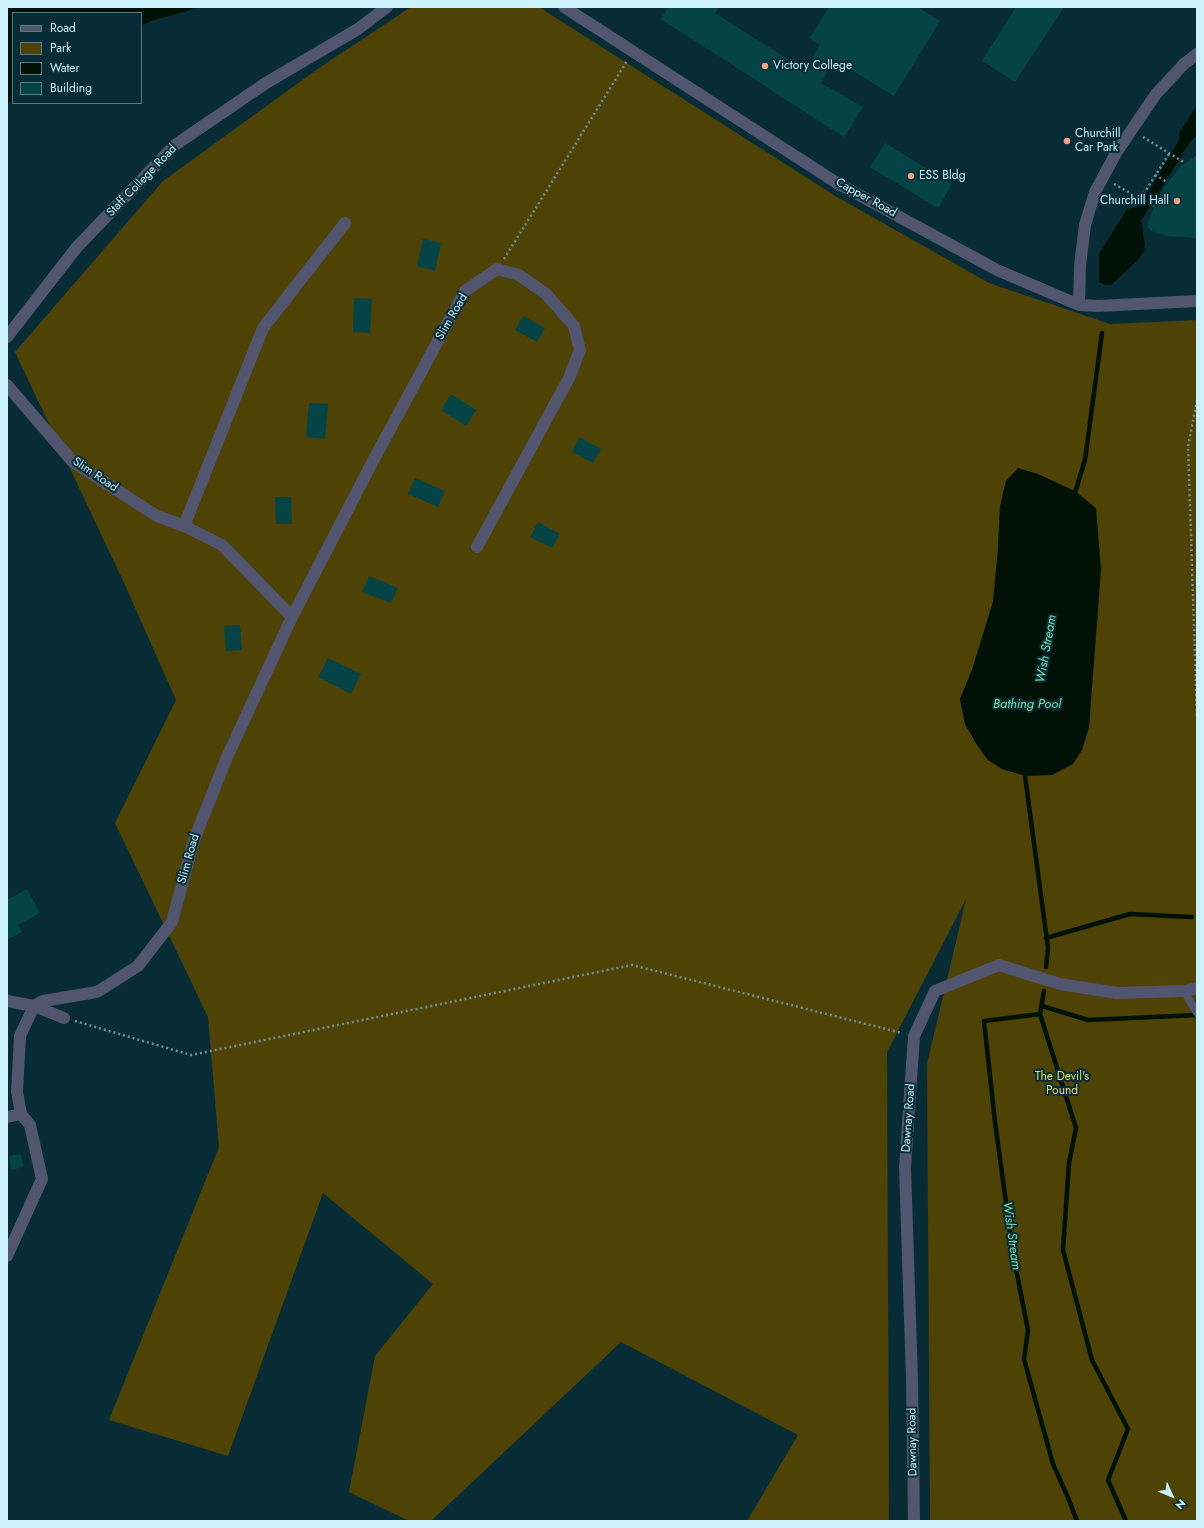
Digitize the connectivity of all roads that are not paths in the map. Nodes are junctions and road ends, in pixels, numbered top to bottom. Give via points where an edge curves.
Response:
1 (388, 7) edge
2 (564, 7) edge
3 (1197, 54) edge
4 (345, 223) dead end
5 (1197, 301) edge
6 (1079, 305) junction
7 (7, 337) edge
8 (7, 385) edge
9 (184, 526) junction
10 (477, 547) dead end
11 (292, 617) junction
12 (1197, 988) edge
13 (1184, 991) junction
14 (7, 1000) edge
15 (34, 1006) junction
16 (1197, 1013) edge
17 (64, 1018) road end
18 (20, 1114) junction
19 (7, 1117) edge
20 (7, 1256) edge
21 (914, 1521) edge

1 - 7 street, Staff College Road via 358,29 266,83 175,145 77,247
2 - 6 street, Capper Road via 837,183 998,270
3 - 6 street via 1156,94 1103,177 1091,203 1086,225 1080,266
4 - 9 street via 263,328
5 - 6 street, Capper Road
8 - 9 street, Slim Road via 73,462 157,516
9 - 11 street, Slim Road via 222,545
10 - 11 street, Slim Road via 569,378 580,350 574,326 546,294 519,275 497,269 465,291
11 - 15 street, Slim Road via 227,757 194,840 172,922 138,966 97,992 43,1001
12 - 13 street, Dawnay Road
13 - 16 lane
13 - 21 street, Dawnay Road via 1117,993 1060,984 999,965 935,991 914,1036 905,1167
14 - 15 street
15 - 17 street
15 - 18 street via 20,1036 17,1092
18 - 19 street
18 - 20 street via 30,1125 42,1179

